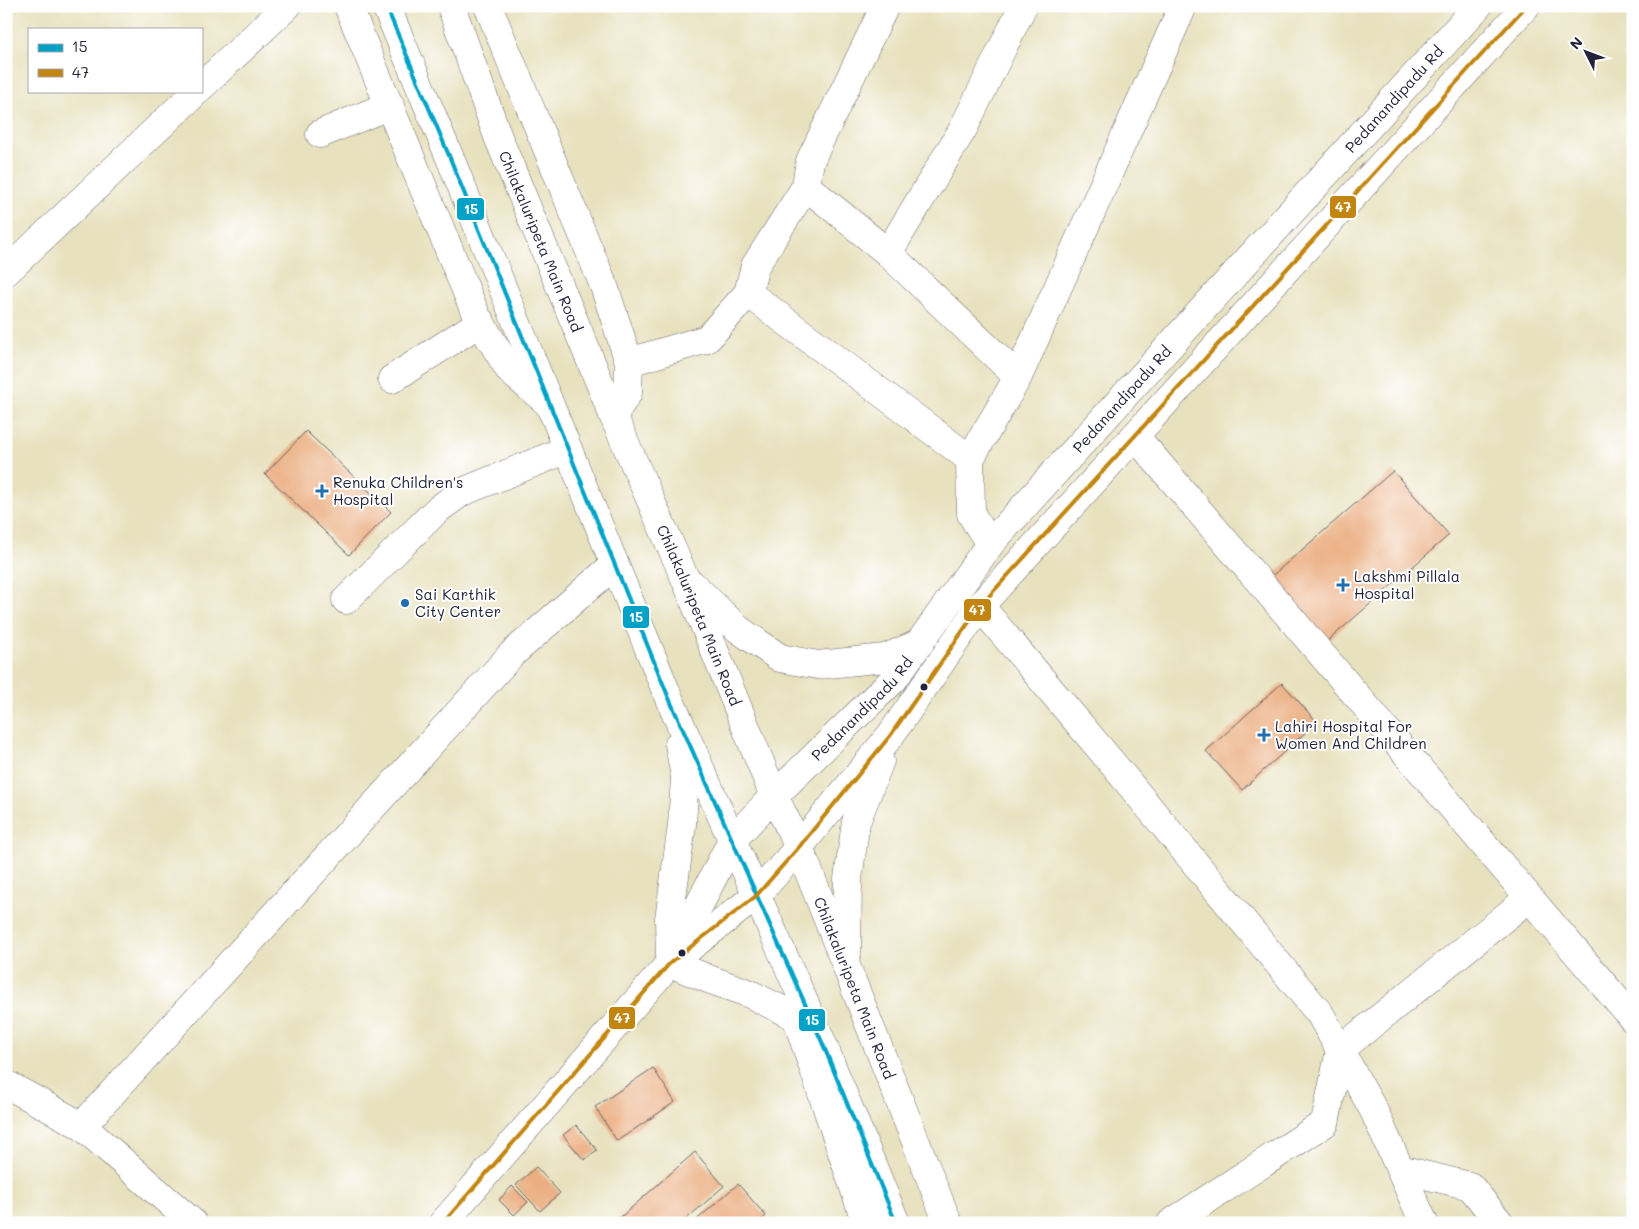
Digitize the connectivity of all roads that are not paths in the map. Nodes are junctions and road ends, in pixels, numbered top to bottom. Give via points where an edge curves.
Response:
1 (287, 6) edge
2 (348, 6) edge
3 (386, 6) edge
4 (451, 6) edge
5 (885, 6) edge
6 (1023, 6) edge
7 (1184, 6) edge
8 (1478, 6) edge
9 (1526, 6) edge
10 (496, 11) edge
11 (202, 87) edge
12 (196, 92) edge
13 (390, 105) junction
14 (320, 134) dead end
15 (806, 186) junction
16 (888, 253) junction
17 (6, 272) edge
18 (748, 292) junction
19 (481, 322) junction
20 (629, 362) junction
21 (1018, 377) junction
22 (392, 379) dead end
23 (613, 415) junction
24 (1135, 436) junction
25 (565, 442) junction
26 (970, 459) junction
27 (990, 544) junction
28 (615, 564) junction
29 (684, 576) junction
30 (346, 600) dead end
31 (980, 606) junction
32 (920, 642) junction
33 (668, 696) junction
34 (890, 736) junction
35 (774, 796) junction
36 (732, 840) junction
37 (799, 847) junction
38 (756, 896) junction
39 (1529, 898) junction
40 (670, 963) junction
41 (847, 965) junction
42 (796, 1017) junction
43 (1633, 1019) edge
44 (822, 1042) junction
45 (1340, 1050) junction
46 (6, 1084) edge
47 (82, 1126) junction
48 (1400, 1169) junction
49 (193, 1223) edge
50 (444, 1223) edge
51 (866, 1223) edge
52 (896, 1223) edge
53 (948, 1223) edge
54 (1171, 1223) edge
55 (1424, 1223) edge
56 (1500, 1223) edge

1 - 11 main road
2 - 13 main road
3 - 25 main road
4 - 23 main road, Chilakaluripeta Main Road via 498,137
5 - 15 main road via 810,161
6 - 16 main road via 963,130
7 - 21 main road
8 - 27 main road, Pedanandipadu Rd
9 - 24 main road, Pedanandipadu Rd
10 - 20 main road via 604,286
12 - 17 main road
13 - 14 main road
13 - 19 main road
15 - 16 main road
15 - 18 main road via 755,266
16 - 21 main road
18 - 20 main road via 707,338
18 - 26 main road
19 - 22 main road
19 - 25 main road via 510,371 548,403
20 - 23 main road via 628,393
21 - 26 main road
23 - 29 main road, Chilakaluripeta Main Road
24 - 31 main road, Pedanandipadu Rd
24 - 39 main road
25 - 28 main road
25 - 30 main road via 456,496 437,510
26 - 27 main road via 971,514
27 - 32 main road, Pedanandipadu Rd
28 - 33 main road
28 - 47 main road via 512,654
29 - 32 main road via 738,629 780,658 818,666 885,658
29 - 35 main road, Chilakaluripeta Main Road
31 - 34 main road, Pedanandipadu Rd
31 - 45 main road via 1320,1014
32 - 35 main road, Pedanandipadu Rd via 893,680
33 - 36 main road
33 - 40 main road via 685,777 669,920
34 - 37 main road, Pedanandipadu Rd
34 - 41 main road via 856,822 848,879
35 - 36 main road, Pedanandipadu Rd
35 - 37 main road, Chilakaluripeta Main Road
36 - 38 main road
36 - 40 main road, Pedanandipadu Rd
37 - 38 main road, Pedanandipadu Rd
37 - 41 main road, Chilakaluripeta Main Road
38 - 40 main road, Pedanandipadu Rd
38 - 44 main road
39 - 43 main road
39 - 45 main road
40 - 42 main road via 748,993
40 - 50 main road
41 - 53 main road, Chilakaluripeta Main Road
42 - 44 main road
42 - 51 main road
44 - 52 main road
45 - 48 main road via 1374,1111
45 - 54 main road via 1325,1123
46 - 47 main road
47 - 49 main road
48 - 55 main road
48 - 56 main road via 1470,1186

